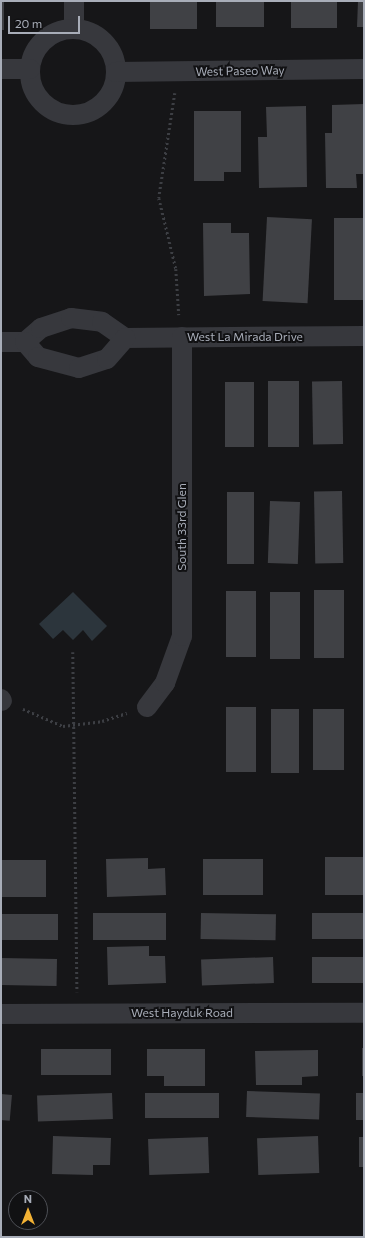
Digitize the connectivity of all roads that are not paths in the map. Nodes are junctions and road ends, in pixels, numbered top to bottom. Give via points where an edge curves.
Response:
1 (74, 1) edge
2 (74, 29) junction
3 (30, 68) junction
4 (1, 69) edge
5 (364, 69) edge
6 (116, 72) junction
7 (364, 336) edge
8 (182, 337) junction
9 (125, 338) junction
10 (1, 342) edge
11 (25, 342) junction
12 (147, 707) road end
13 (364, 1013) edge
14 (1, 1014) edge

1 - 2 street
2 - 3 street via 49,36 40,45
2 - 6 street via 87,32 108,47
3 - 4 street
3 - 6 street via 36,95 46,106 71,115 98,108 114,86
5 - 6 street, West Paseo Way
7 - 8 street, West La Mirada Drive
8 - 9 street, West La Mirada Drive
8 - 12 street, South 33rd Glen via 182,636 166,683
9 - 11 street via 102,322 70,318 41,328
9 - 11 street via 107,359 79,368 38,358
10 - 11 street
13 - 14 street, West Hayduk Road

